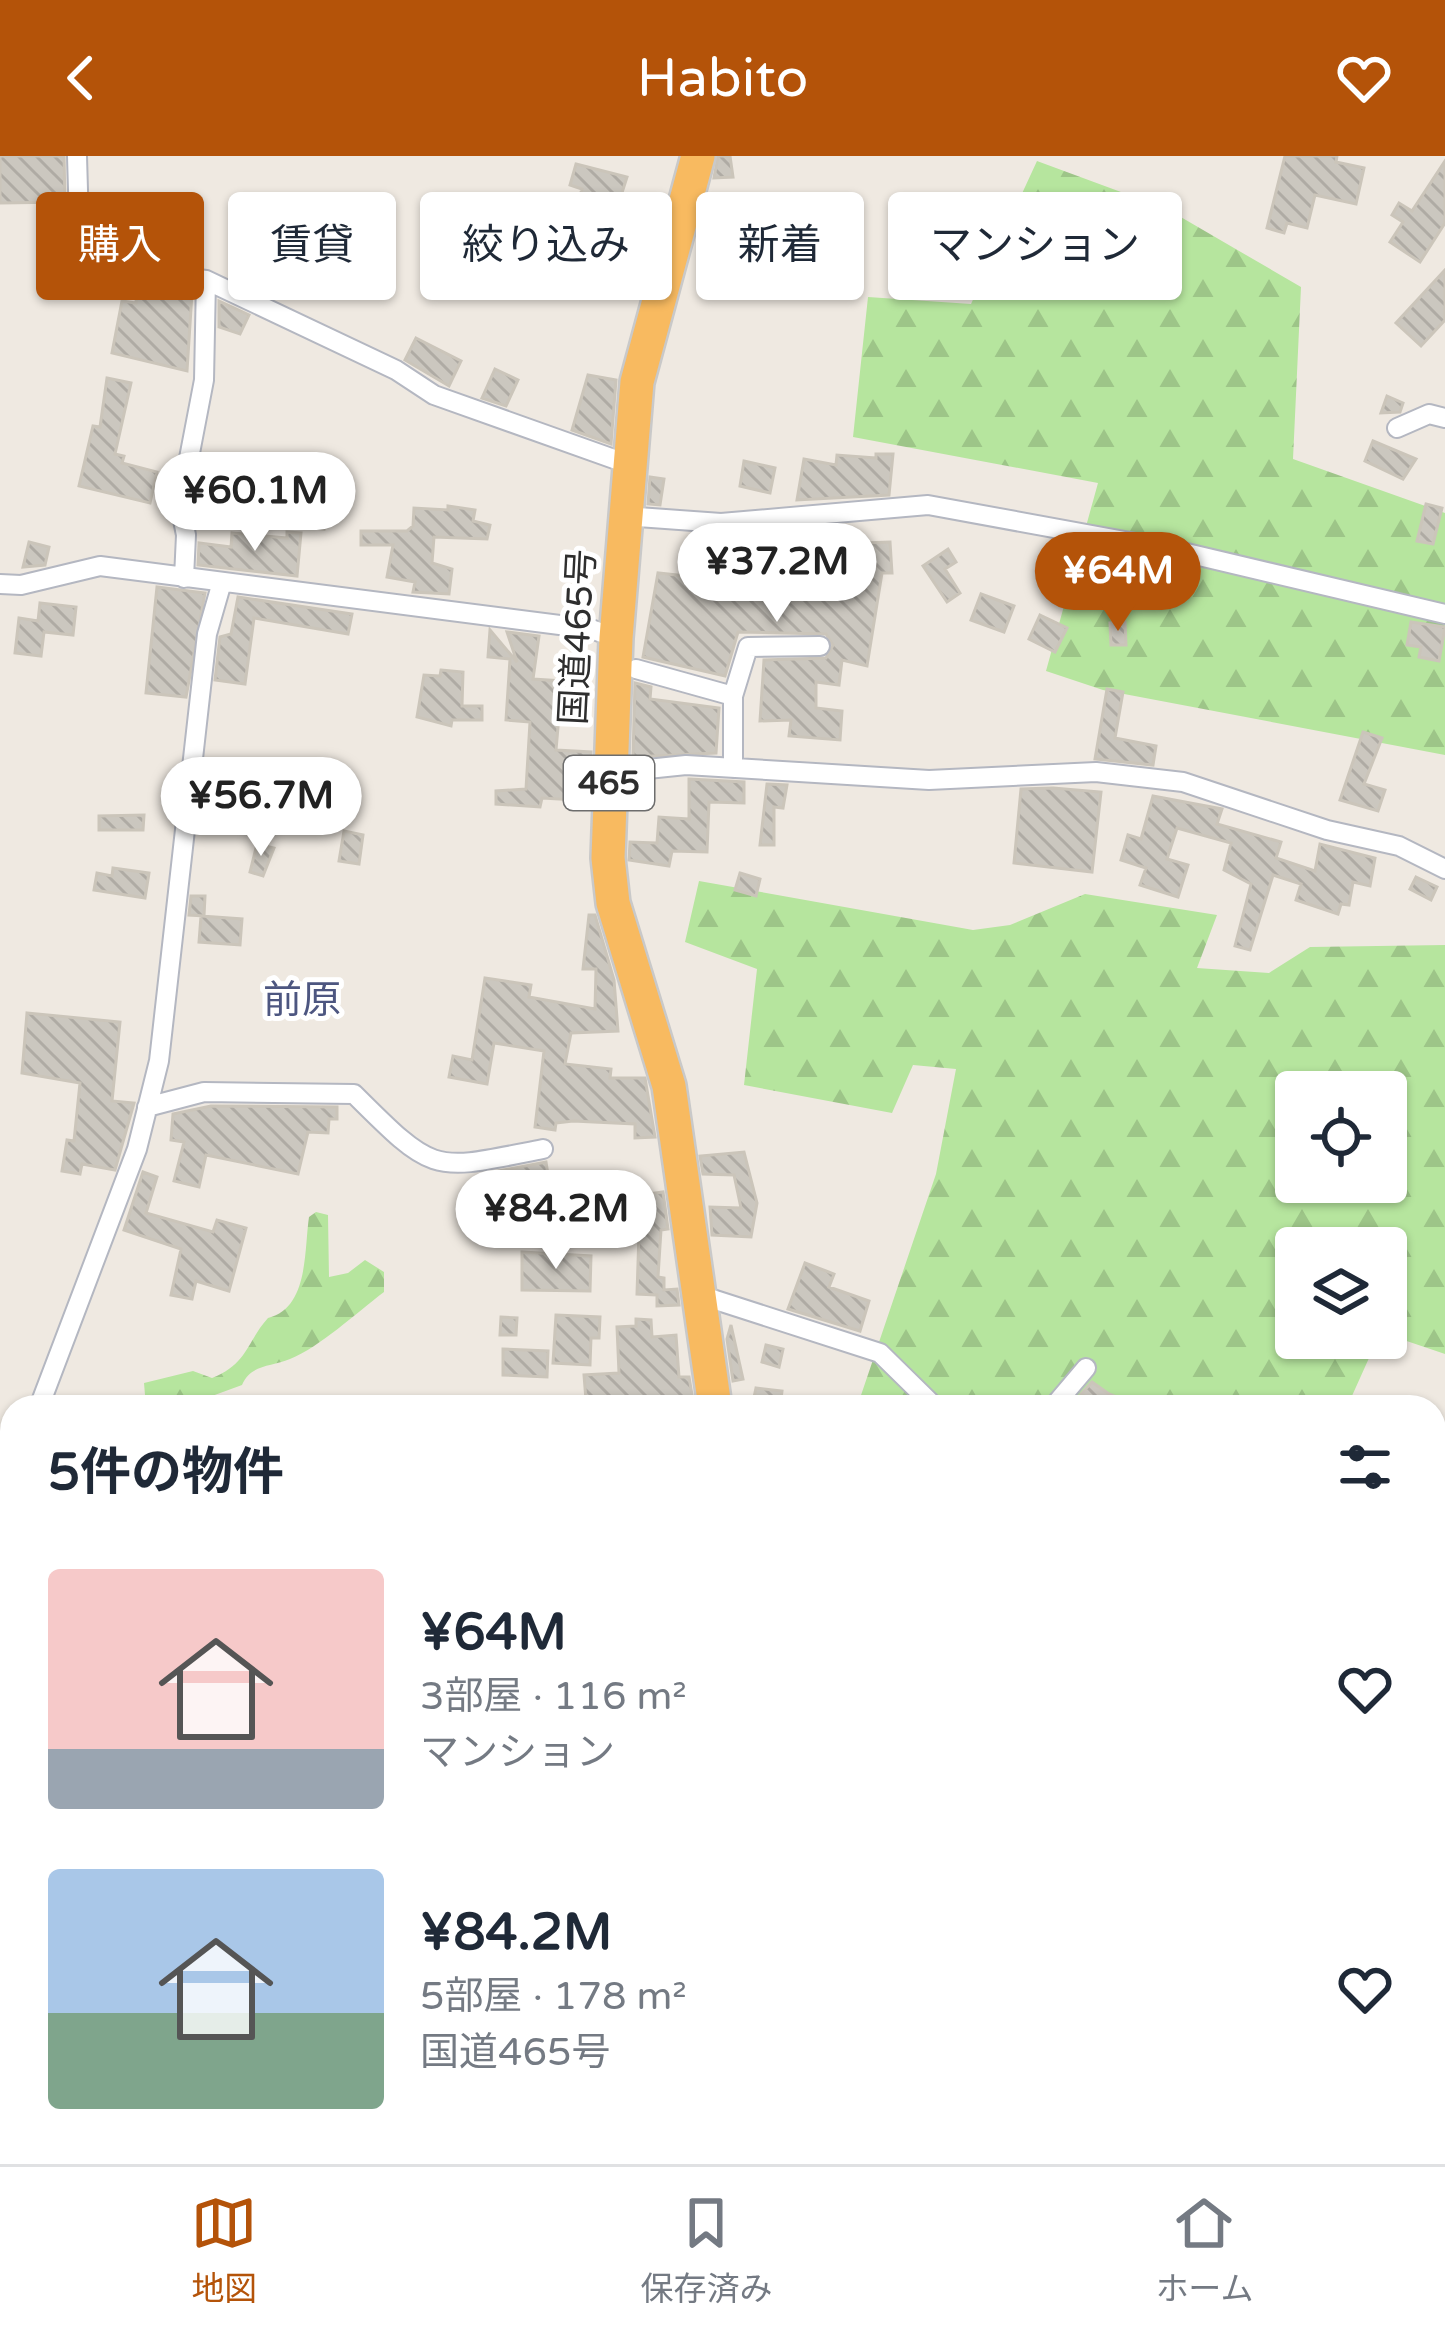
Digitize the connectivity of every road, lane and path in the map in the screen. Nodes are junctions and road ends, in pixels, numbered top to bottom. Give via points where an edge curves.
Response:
1 (77, 156) edge
2 (698, 156) edge
3 (206, 280) junction
4 (1445, 418) edge
5 (1397, 428) dead end
6 (628, 464) junction
7 (625, 516) junction
8 (184, 578) junction
9 (222, 582) junction
10 (0, 584) edge
11 (1445, 614) edge
12 (616, 638) junction
13 (820, 646) dead end
14 (637, 669) dead end
15 (734, 696) junction
16 (733, 768) junction
17 (609, 772) junction
18 (1445, 869) edge
19 (147, 1107) junction
20 (543, 1149) dead end
21 (700, 1295) junction
22 (1087, 1369) dead end
23 (44, 1395) edge
24 (713, 1395) edge
25 (923, 1395) edge
26 (1064, 1395) edge

1 - 3 street via 79,224 95,266
2 - 6 highway, 国道465号 / 465 via 637,382
3 - 6 street via 434,395
3 - 8 street via 204,380 180,506
4 - 5 street via 1429,414
6 - 7 highway, 国道465号 / 465
7 - 11 street via 721,523 928,505 1174,550
7 - 12 highway, 国道465号 / 465
8 - 9 street
8 - 10 street via 100,566
9 - 12 street
9 - 19 street via 207,634 159,1061
12 - 17 highway, 国道465号 / 465
13 - 15 street via 752,644
14 - 15 street
15 - 16 street
16 - 17 street
16 - 18 street via 929,780 1096,772 1183,782 1399,846
17 - 21 highway, 国道465号 / 465 via 613,903 669,1086
19 - 20 street via 204,1093 354,1094 420,1155 446,1166
19 - 23 street
21 - 24 highway, 国道465号 / 465
21 - 25 street via 880,1353
22 - 26 street

